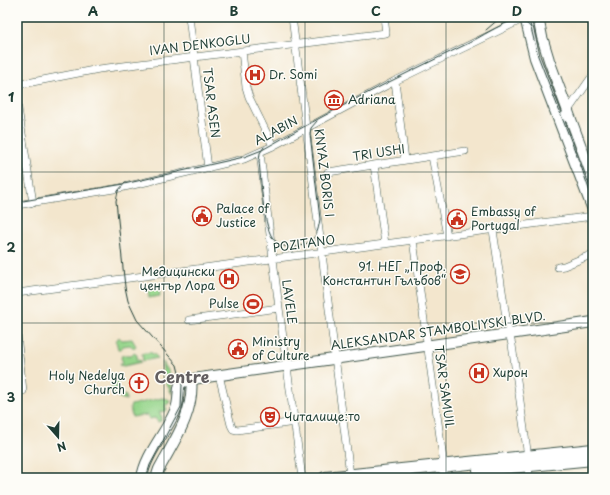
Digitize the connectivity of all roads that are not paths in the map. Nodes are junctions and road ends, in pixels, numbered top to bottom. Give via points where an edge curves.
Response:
1 (189, 17) edge
2 (292, 17) edge
3 (384, 17) edge
4 (526, 17) edge
5 (538, 17) edge
6 (546, 17) edge
7 (540, 29) junction
8 (296, 44) junction
9 (242, 51) junction
10 (194, 57) junction
11 (593, 75) edge
12 (395, 81) junction
13 (17, 85) edge
14 (17, 102) edge
15 (568, 111) junction
16 (560, 122) junction
17 (307, 127) junction
18 (273, 146) junction
19 (465, 151) dead end
20 (260, 153) junction
21 (432, 156) junction
22 (405, 160) junction
23 (374, 165) junction
24 (208, 168) junction
25 (328, 172) dead end
26 (593, 179) edge
27 (33, 203) junction
28 (17, 205) edge
29 (593, 210) edge
30 (593, 216) edge
31 (493, 230) junction
32 (446, 236) junction
33 (413, 240) junction
34 (385, 244) junction
35 (322, 252) junction
36 (593, 254) edge
37 (272, 259) junction
38 (558, 267) dead end
39 (17, 293) edge
40 (279, 308) junction
41 (189, 320) dead end
42 (593, 322) edge
43 (509, 334) junction
44 (17, 335) edge
45 (427, 346) junction
46 (335, 359) junction
47 (287, 366) junction
48 (219, 375) junction
49 (187, 380) junction
50 (20, 391) edge
51 (295, 422) junction
52 (593, 450) edge
53 (593, 459) edge
54 (528, 467) edge
55 (444, 472) edge
56 (350, 476) junction
57 (142, 478) edge
58 (156, 478) edge
59 (302, 478) edge
60 (325, 478) edge
61 (401, 478) edge

1 - 10 street, TSAR ASEN
2 - 8 street, KNYAZ BORIS I
3 - 8 street, IVAN DENKOGLU via 386,33
4 - 12 street, ALABIN
4 - 16 main road via 535,58
5 - 7 main road
6 - 7 main road
7 - 15 main road
8 - 9 street, IVAN DENKOGLU
8 - 17 street, KNYAZ BORIS I
9 - 10 street, IVAN DENKOGLU
9 - 18 street via 249,97
10 - 13 street, IVAN DENKOGLU via 99,70
10 - 24 street, TSAR ASEN
11 - 15 street
12 - 17 street, ALABIN
12 - 22 street
14 - 27 street
15 - 16 street
15 - 26 main road
16 - 29 main road
17 - 18 street, ALABIN
17 - 35 street, KNYAZ BORIS I
18 - 20 street, ALABIN
19 - 21 street, TRI USHI
20 - 24 street, ALABIN
20 - 37 street, LAVELE
21 - 22 street, TRI USHI
21 - 32 street
22 - 23 street, TRI USHI
23 - 25 street, TRI USHI
23 - 34 street
24 - 27 street, ALABIN via 120,188
27 - 28 street, ALABIN
30 - 31 street, POZITANO
31 - 32 street, POZITANO
31 - 43 street
32 - 33 street, POZITANO
33 - 34 street, POZITANO
33 - 45 street, TSAR SAMUIL
34 - 35 street, POZITANO
35 - 37 street, POZITANO
35 - 46 street, KNYAZ BORIS I
36 - 38 street
37 - 39 street, POZITANO
37 - 40 street, LAVELE
40 - 41 street
40 - 47 street, LAVELE
42 - 43 main road, ALEKSANDAR STAMBOLIYSKI BLVD.
43 - 45 main road, ALEKSANDAR STAMBOLIYSKI BLVD.
43 - 54 street
44 - 50 street
45 - 46 main road, ALEKSANDAR STAMBOLIYSKI BLVD.
45 - 55 street, TSAR SAMUIL
46 - 47 main road, ALEKSANDAR STAMBOLIYSKI BLVD.
46 - 56 street, KNYAZ BORIS I
47 - 48 main road, ALEKSANDAR STAMBOLIYSKI BLVD.
47 - 51 street, LAVELE
48 - 49 main road, ALEKSANDAR STAMBOLIYSKI BLVD.
48 - 51 street via 233,429
49 - 57 main road via 179,386 175,413 146,463
49 - 58 main road via 191,400 188,413
51 - 59 street, LAVELE
52 - 54 main road
53 - 54 main road
54 - 55 main road
55 - 56 main road
55 - 61 main road
56 - 60 main road

